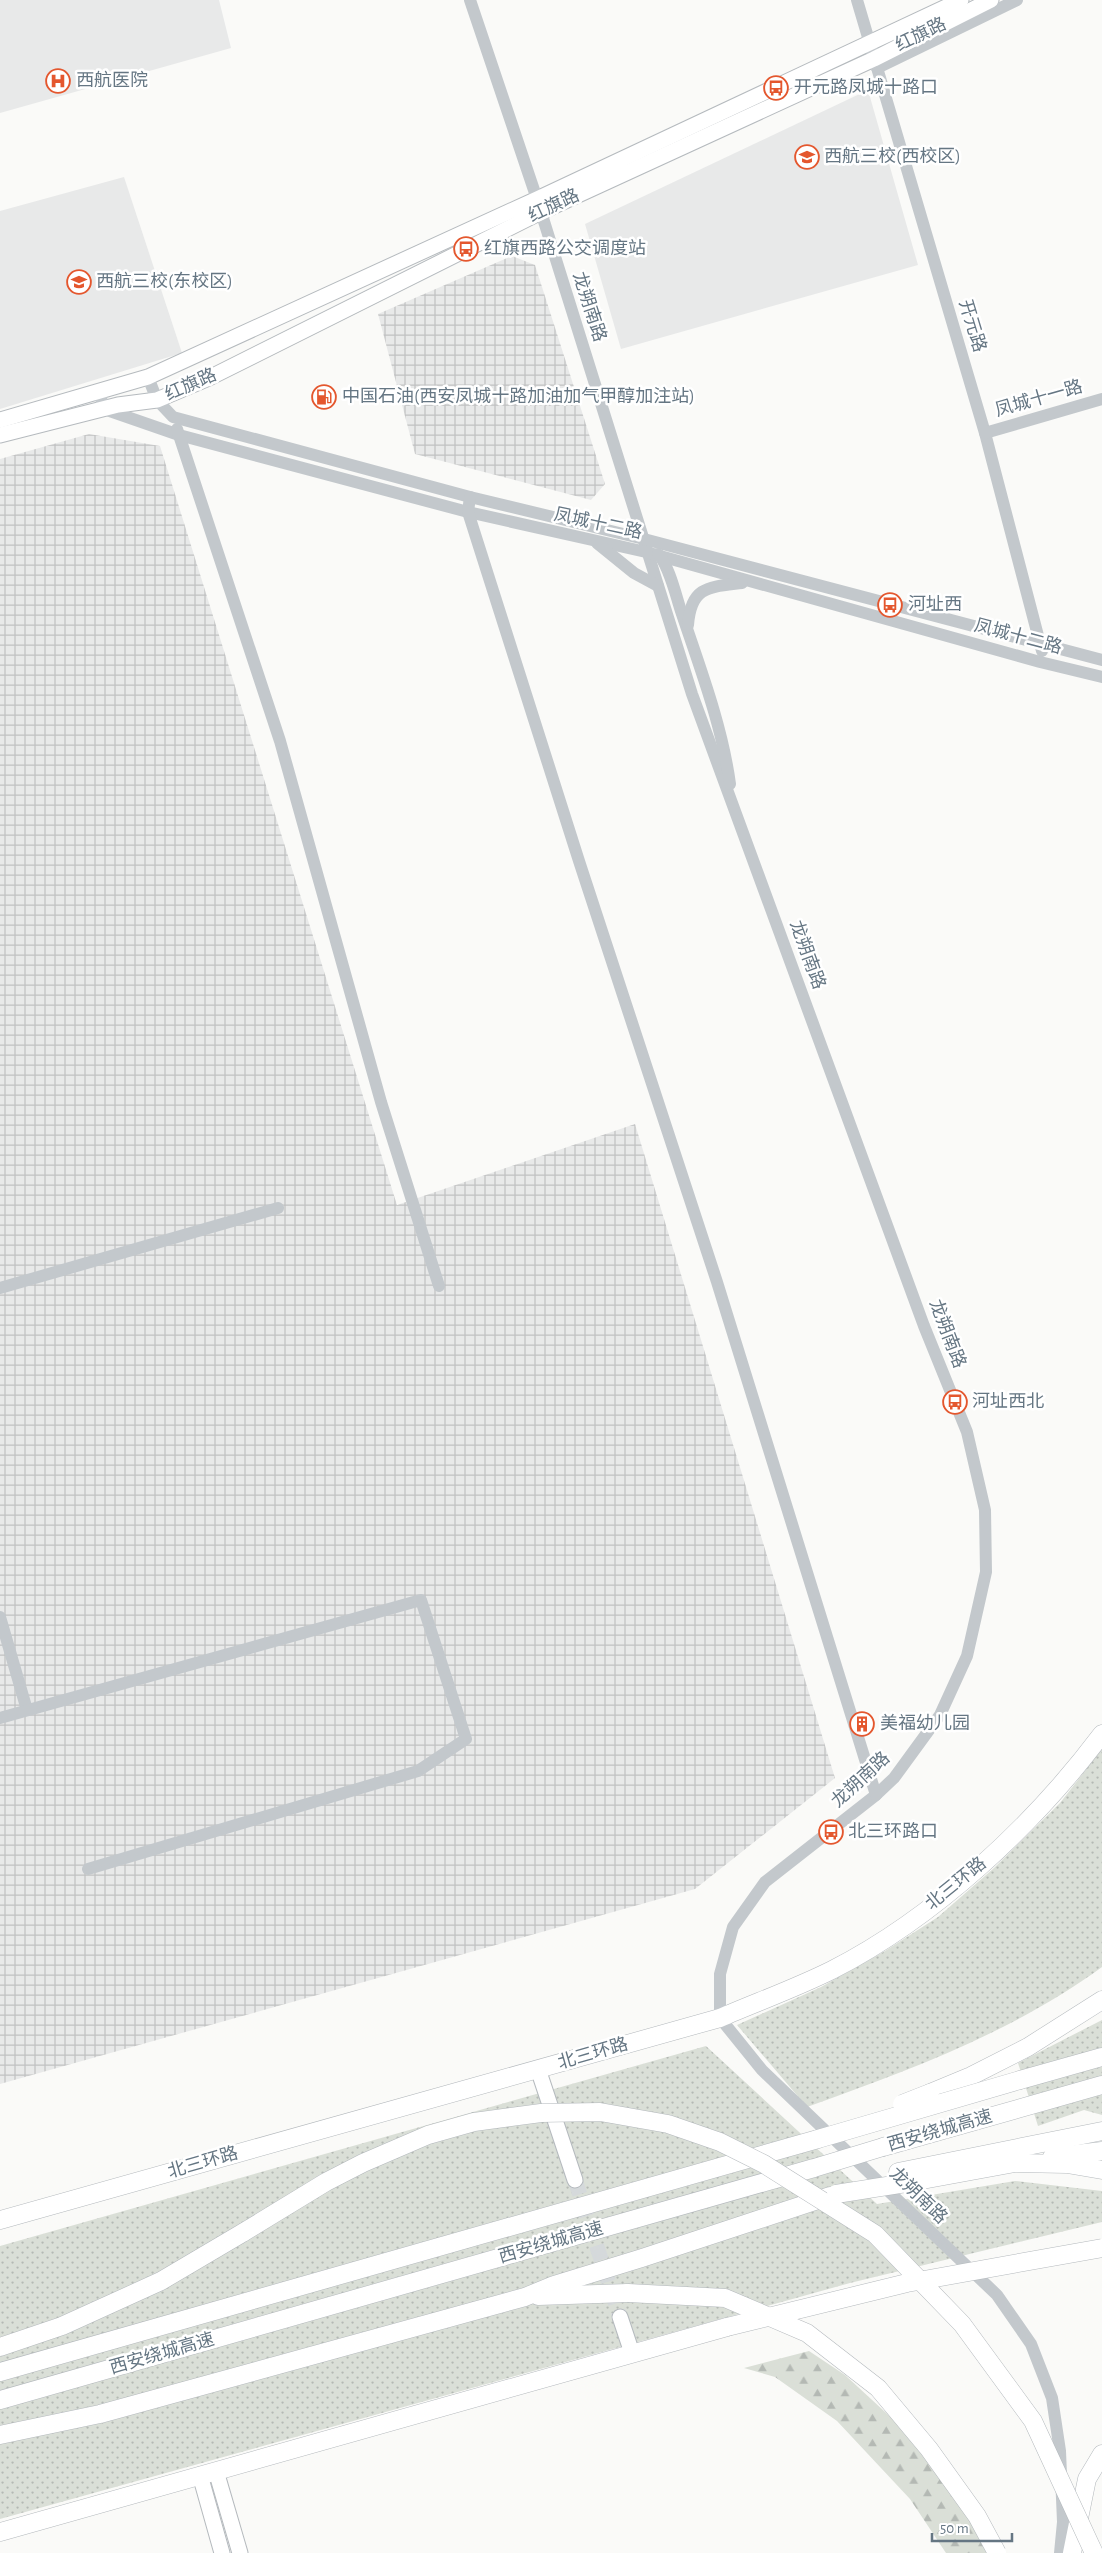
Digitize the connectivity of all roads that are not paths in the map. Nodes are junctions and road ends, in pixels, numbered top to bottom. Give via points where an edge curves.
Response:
1 (470, 0) edge
2 (857, 0) edge
3 (961, 0) edge
4 (991, 0) edge
5 (1017, 0) edge
6 (873, 57) junction
7 (539, 206) junction
8 (148, 377) junction
9 (99, 391) junction
10 (1102, 399) edge
11 (157, 400) junction
12 (104, 409) junction
13 (173, 417) junction
14 (0, 420) edge
15 (985, 433) junction
16 (0, 435) edge
17 (179, 435) junction
18 (470, 497) junction
19 (468, 512) junction
20 (644, 539) junction
21 (595, 541) junction
22 (646, 552) junction
23 (662, 558) junction
24 (749, 582) junction
25 (658, 586) junction
26 (688, 633) junction
27 (1040, 645) junction
28 (1102, 660) edge
29 (1046, 663) junction
30 (1102, 677) edge
31 (732, 797) junction
32 (278, 1208) dead end
33 (439, 1286) dead end
34 (0, 1288) edge
35 (0, 1617) edge
36 (27, 1710) junction
37 (0, 1718) edge
38 (1102, 1734) edge
39 (876, 1796) junction
40 (88, 1869) dead end
41 (1102, 2000) edge
42 (720, 2018) junction
43 (1102, 2057) edge
44 (538, 2070) junction
45 (1102, 2085) edge
46 (1102, 2131) edge
47 (818, 2138) junction
48 (1102, 2151) edge
49 (1015, 2163) junction
50 (1102, 2170) edge
51 (902, 2178) junction
52 (575, 2180) tunnel mouth
53 (0, 2220) edge
54 (1102, 2248) edge
55 (526, 2297) junction
56 (620, 2317) tunnel mouth
57 (0, 2347) edge
58 (632, 2353) junction
59 (0, 2372) edge
60 (0, 2400) edge
61 (0, 2435) edge
62 (1102, 2454) edge
63 (208, 2473) junction
64 (0, 2532) edge
65 (222, 2553) edge
66 (240, 2553) edge
67 (997, 2553) edge
68 (1060, 2553) edge
69 (1072, 2553) edge
70 (1094, 2553) edge

1 - 7 street, 龙朔南路
2 - 6 street, 开元路
3 - 6 main road, 红旗路
4 - 6 main road, 红旗路
5 - 6 street
6 - 7 main road, 红旗路
6 - 15 street, 开元路
7 - 8 main road, 红旗路
7 - 11 main road, 红旗路 via 209,378
7 - 20 street, 龙朔南路
8 - 9 main road, 红旗路
8 - 11 street
9 - 12 street
9 - 14 main road, 红旗路
10 - 15 street, 凤城十一路
11 - 12 main road, 红旗路
11 - 13 street
12 - 16 main road, 红旗路
12 - 17 street, 凤城十二路
13 - 17 street
13 - 18 street, 凤城十二路
15 - 27 street, 开元路
17 - 19 street, 凤城十二路
17 - 33 street via 280,741 381,1102
18 - 19 street
18 - 20 street, 凤城十二路
19 - 21 street, 凤城十二路
19 - 39 street via 717,1282
20 - 22 street, 龙朔南路
20 - 23 street, 龙朔南路
20 - 27 street, 凤城十二路
21 - 22 street, 凤城十二路
21 - 25 street via 634,573
22 - 23 street, 凤城十二路
22 - 25 street, 龙朔南路
23 - 24 street, 凤城十二路
23 - 26 street, 龙朔南路
24 - 26 street via 712,586 701,593 690,606
24 - 29 street, 凤城十二路
25 - 31 street, 龙朔南路 via 717,765
26 - 31 street, 龙朔南路 via 726,753
27 - 28 street, 凤城十二路
27 - 29 street, 开元路
29 - 30 street, 凤城十二路
31 - 39 street, 龙朔南路 via 924,1326 967,1432 985,1510 986,1572 967,1656 940,1715 894,1778
32 - 34 street
35 - 36 street
36 - 37 street
36 - 40 street via 421,1600 466,1739 418,1771
38 - 42 highway, 北三环路 via 1029,1820 938,1900 832,1970
39 - 42 street, 龙朔南路 via 765,1882 733,1927 720,1974
41 - 47 highway, bridge via 1028,2047 970,2076
42 - 44 highway, 北三环路
42 - 68 street, 龙朔南路 via 768,2077 997,2295 1031,2344 1052,2398 1060,2451 1063,2522
43 - 47 highway, 西安绕城高速, bridge
44 - 52 main road
44 - 53 highway, 北三环路
45 - 60 highway, 西安绕城高速, bridge
46 - 51 highway
47 - 59 highway, 西安绕城高速
48 - 49 highway
49 - 50 highway via 1067,2164
49 - 51 highway
51 - 55 highway, bridge via 836,2194 554,2285
54 - 58 highway, bridge via 907,2283
55 - 61 highway via 100,2414
55 - 67 highway, bridge via 628,2293 725,2298 807,2333 878,2388 930,2449
56 - 58 main road
57 - 70 highway, bridge via 62,2326 161,2281 326,2182 428,2135 474,2122 540,2113 600,2112 668,2124 720,2142 764,2164 875,2234 962,2324 1033,2421
58 - 63 highway
62 - 69 highway, bridge via 1087,2479
63 - 64 highway
63 - 65 main road
63 - 66 main road

